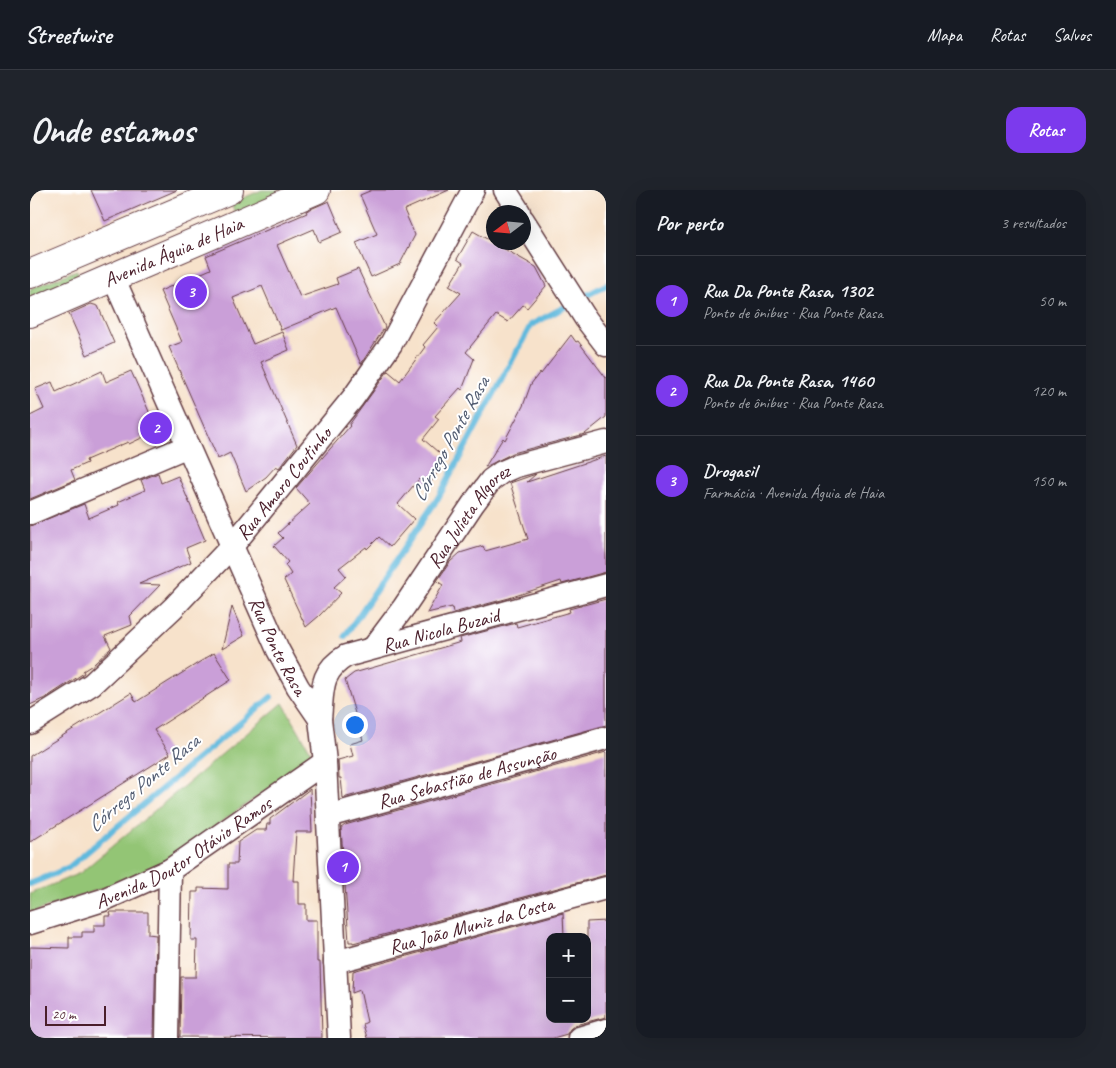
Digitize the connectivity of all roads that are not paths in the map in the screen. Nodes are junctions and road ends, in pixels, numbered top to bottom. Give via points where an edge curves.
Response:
1 (316, 190) edge
2 (473, 190) edge
3 (505, 190) edge
4 (225, 192) edge
5 (515, 205) edge
6 (531, 231) edge
7 (106, 260) junction
8 (30, 274) edge
9 (30, 313) edge
10 (606, 345) edge
11 (606, 442) edge
12 (188, 446) junction
13 (30, 513) edge
14 (232, 545) junction
15 (606, 585) edge
16 (374, 648) junction
17 (320, 719) junction
18 (30, 723) edge
19 (606, 738) edge
20 (325, 762) junction
21 (328, 816) junction
22 (170, 870) junction
23 (606, 888) edge
24 (30, 923) edge
25 (336, 962) junction
26 (606, 1030) edge
27 (167, 1038) edge
28 (339, 1038) edge
29 (579, 1038) edge

1 - 7 main road, Avenida Águia de Haia
2 - 14 street, Rua Amaro Coutinho via 391,344 353,398
3 - 5 street
4 - 7 main road, Avenida Águia de Haia
6 - 10 street
7 - 8 main road, Avenida Águia de Haia
7 - 9 main road, Avenida Águia de Haia
7 - 12 street, Rua Ponte Rasa
11 - 16 street, Rua Julieta Algorez via 516,466 492,480
12 - 13 street
12 - 14 street, Rua Ponte Rasa
14 - 17 street, Rua Ponte Rasa via 278,650
14 - 18 street, Rua Amaro Coutinho via 173,608 92,684
15 - 16 street, Rua Nicola Buzaid
16 - 17 street, Rua Nicola Buzaid via 346,656 333,664 325,678
17 - 20 street, Rua Ponte Rasa
19 - 21 street, Rua Sebastião de Assunção
20 - 21 street, Rua Ponte Rasa
20 - 22 street, Avenida Doutor Otávio Ramos
21 - 25 street, Rua Ponte Rasa
22 - 24 street, Avenida Doutor Otávio Ramos via 103,900
22 - 27 street
23 - 25 street, Rua João Muniz da Costa
25 - 28 street, Rua Ponte Rasa
26 - 29 street

